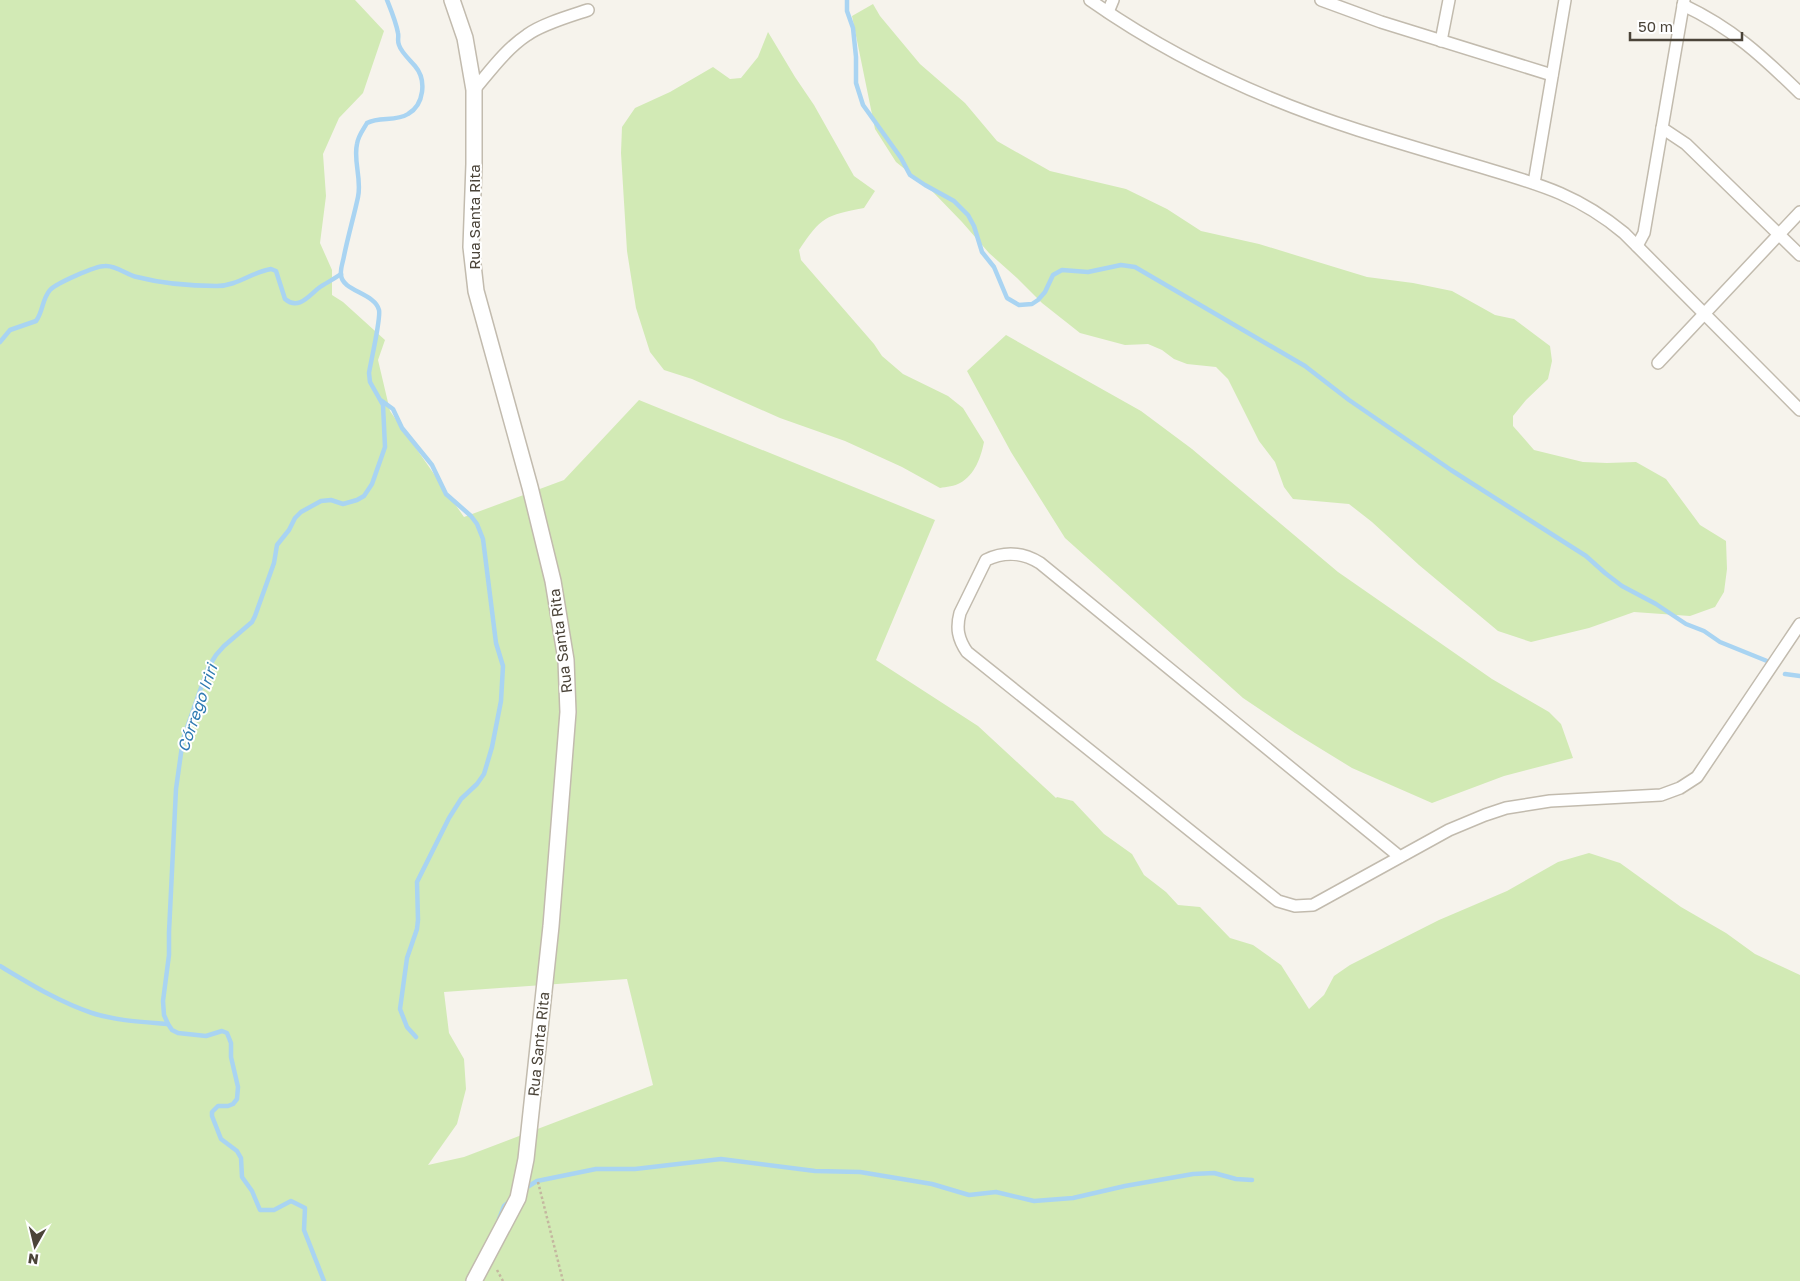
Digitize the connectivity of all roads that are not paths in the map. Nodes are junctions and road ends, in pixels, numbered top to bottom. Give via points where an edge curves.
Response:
1 (452, 0) edge
2 (1090, 0) edge
3 (1113, 0) edge
4 (1320, 0) edge
5 (1449, 0) edge
6 (1565, 0) edge
7 (1335, 3) edge
8 (1684, 3) edge
9 (588, 10) dead end
10 (1108, 12) junction
11 (1442, 40) junction
12 (1552, 75) junction
13 (474, 90) junction
14 (1800, 93) edge
15 (1662, 128) junction
16 (1534, 183) junction
17 (1800, 212) edge
18 (1779, 234) junction
19 (1637, 246) junction
20 (1800, 255) edge
21 (1704, 314) junction
22 (1658, 363) dead end
23 (1800, 410) edge
24 (1800, 624) edge
25 (1400, 857) junction
26 (474, 1281) edge

1 - 13 street, Rua Santa Rita via 465,38
2 - 10 street
3 - 10 street
4 - 7 street
5 - 11 street
6 - 12 street
7 - 11 street
8 - 14 street via 1735,34
8 - 15 street
9 - 13 street via 528,34 507,52
10 - 16 street via 1190,60 1302,111
11 - 12 street
12 - 16 street
13 - 26 street, Rua Santa Rita via 473,269 480,307 553,581 566,660 568,712 551,926 526,1159 518,1198
15 - 18 street via 1686,144
15 - 19 street via 1644,233
16 - 19 street via 1595,210
17 - 18 street
18 - 20 street
18 - 21 street
19 - 21 street
21 - 22 street
21 - 23 street
24 - 25 street via 1696,777 1680,788 1651,797 1550,800 1506,808 1450,830
25 - 25 street via 1313,905 1295,906 1278,901 968,652 959,638 958,621 986,560 1010,553 1040,562

